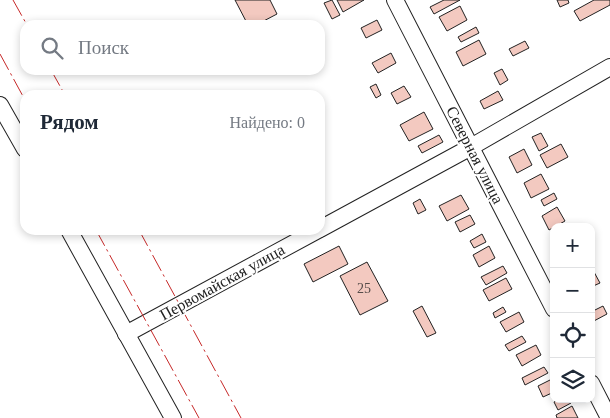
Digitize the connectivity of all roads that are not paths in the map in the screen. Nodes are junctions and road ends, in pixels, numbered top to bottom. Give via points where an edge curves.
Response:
1 (395, 0) edge
2 (610, 67) edge
3 (0, 105) edge
4 (20, 140) edge
5 (471, 147) junction
6 (325, 226) edge
7 (72, 235) edge
8 (308, 235) edge
9 (550, 302) edge
10 (126, 334) junction
11 (595, 391) edge
12 (173, 418) edge
13 (609, 418) edge

1 - 5 street, Северная улица
2 - 5 street, Первомайская улица
3 - 4 street
5 - 6 street, Первомайская улица
5 - 9 street, Северная улица
7 - 10 street
8 - 10 street, Первомайская улица
10 - 12 street
11 - 13 street

